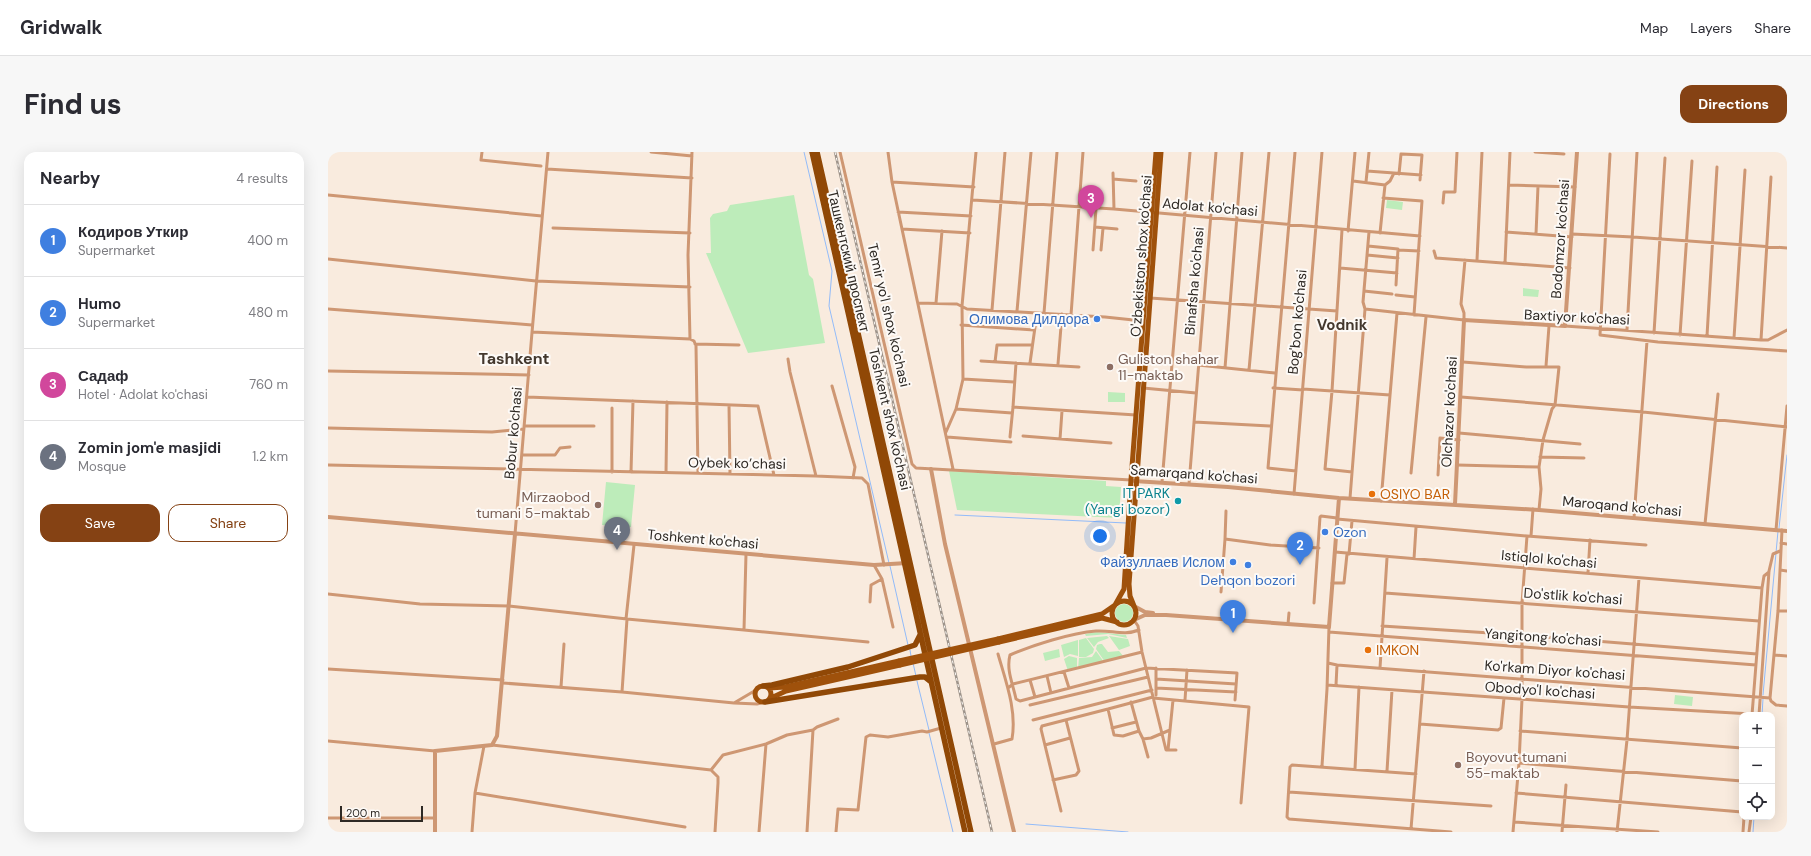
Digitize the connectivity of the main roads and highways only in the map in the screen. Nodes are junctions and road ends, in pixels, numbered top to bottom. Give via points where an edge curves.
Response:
1 (812, 152) edge
2 (817, 152) edge
3 (1156, 152) edge
4 (1161, 152) edge
5 (1154, 213) junction
6 (1134, 481) junction
7 (1131, 530) junction
8 (906, 563) junction
9 (1115, 606) junction
10 (1134, 606) junction
11 (1117, 622) junction
12 (920, 635) junction
13 (998, 640) junction
14 (900, 663) junction
15 (930, 681) junction
16 (766, 687) junction
17 (936, 694) junction
18 (771, 698) junction
19 (765, 702) junction
20 (965, 832) edge
21 (971, 832) edge

1 - 8 highway, Ташкентский проспект
2 - 8 highway, Toshkent shox ko'chasi
3 - 5 main road, O'zbekiston shox ko'chasi
4 - 5 main road, O'zbekiston shox ko'chasi
5 - 6 main road, O'zbekiston shox ko'chasi via 1150,298
5 - 6 main road, O'zbekiston shox ko'chasi via 1143,321
6 - 7 main road
7 - 9 main road via 1124,589
7 - 10 main road via 1129,588
8 - 12 highway, Toshkent shox ko'chasi
8 - 17 highway, Toshkent shox ko'chasi
9 - 10 main road via 1125,601
9 - 11 main road via 1112,614
9 - 13 main road via 1102,614
10 - 11 main road via 1134,620 1125,625
11 - 13 main road via 1102,618
12 - 15 highway, Toshkent shox ko'chasi
12 - 16 highway via 918,642 912,646 848,667
13 - 14 main road, bridge
14 - 16 main road via 785,687
14 - 18 main road via 786,691
15 - 17 highway, Toshkent shox ko'chasi
15 - 19 highway via 920,677
16 - 18 main road via 772,693
16 - 19 main road via 756,690 755,694 760,702
17 - 20 highway via 941,728
17 - 21 highway
18 - 19 main road

